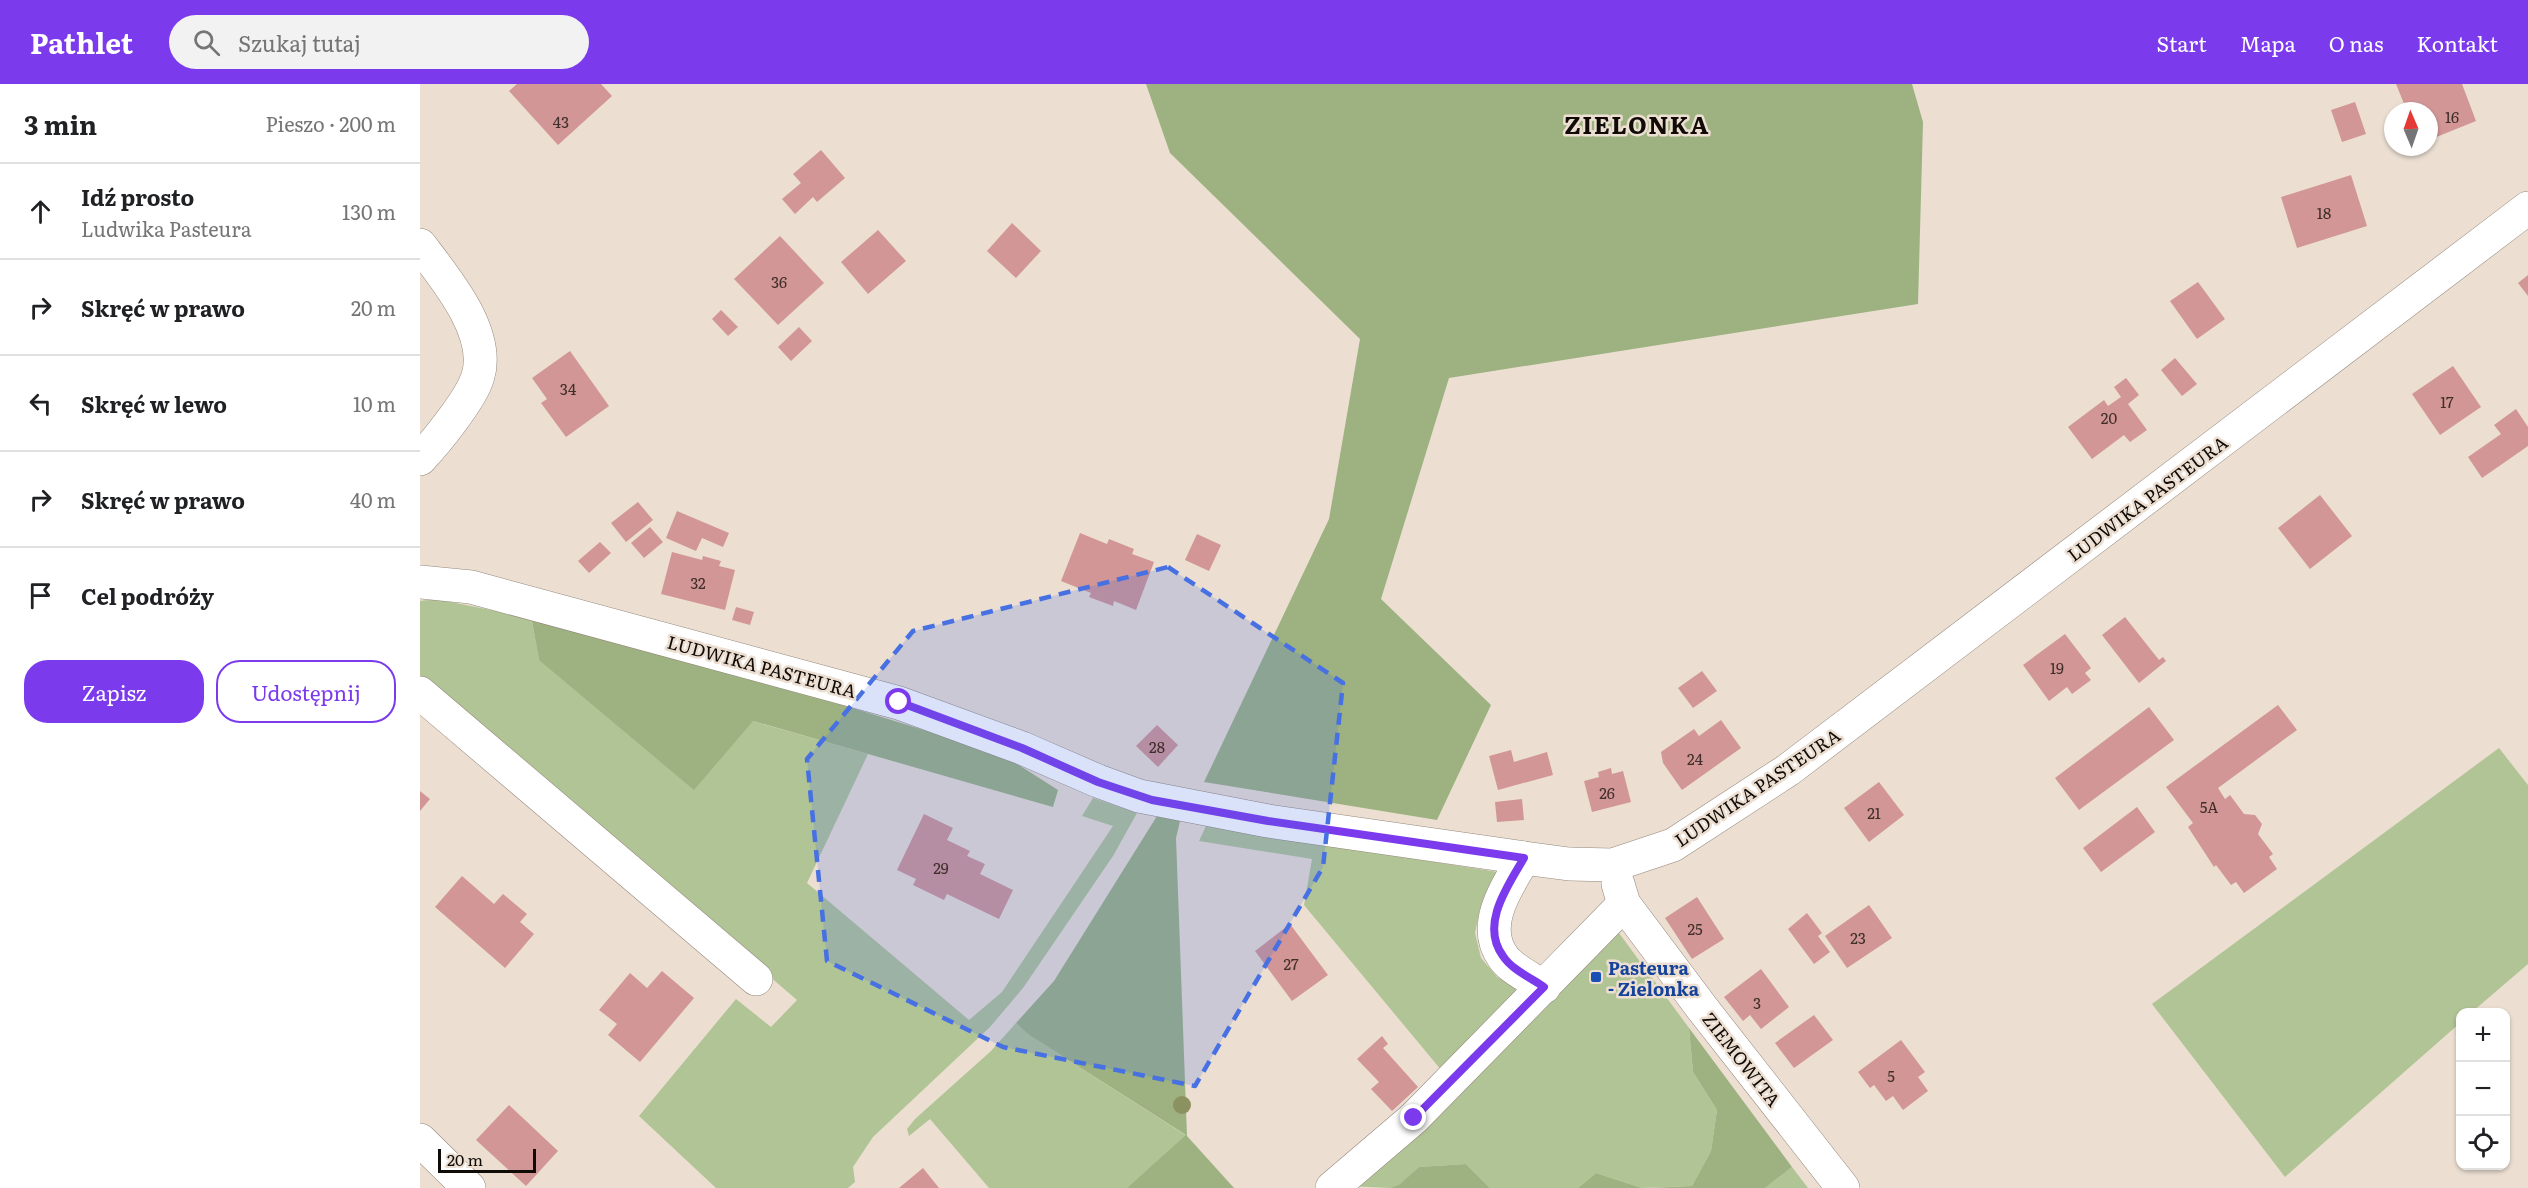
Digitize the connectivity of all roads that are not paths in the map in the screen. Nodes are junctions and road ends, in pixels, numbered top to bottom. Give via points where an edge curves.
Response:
1 (2528, 208) edge
2 (420, 245) edge
3 (420, 459) edge
4 (420, 582) edge
5 (420, 693) edge
6 (1524, 858) junction
7 (1612, 865) junction
8 (1624, 904) junction
9 (756, 979) dead end
10 (1544, 987) junction
11 (420, 1140) edge
12 (469, 1188) edge
13 (1332, 1188) edge
14 (1843, 1188) edge

1 - 7 street, LUDWIKA PASTEURA via 1788,770 1673,845
2 - 3 street via 463,303 481,355 478,377 440,438
4 - 6 street, LUDWIKA PASTEURA via 471,587 899,702 1152,800
5 - 9 street
6 - 7 street, LUDWIKA PASTEURA
6 - 10 street via 1503,895 1493,938 1503,958
7 - 8 street, ZIEMOWITA
8 - 10 street
8 - 14 street, ZIEMOWITA
10 - 13 street via 1414,1118
11 - 12 street

